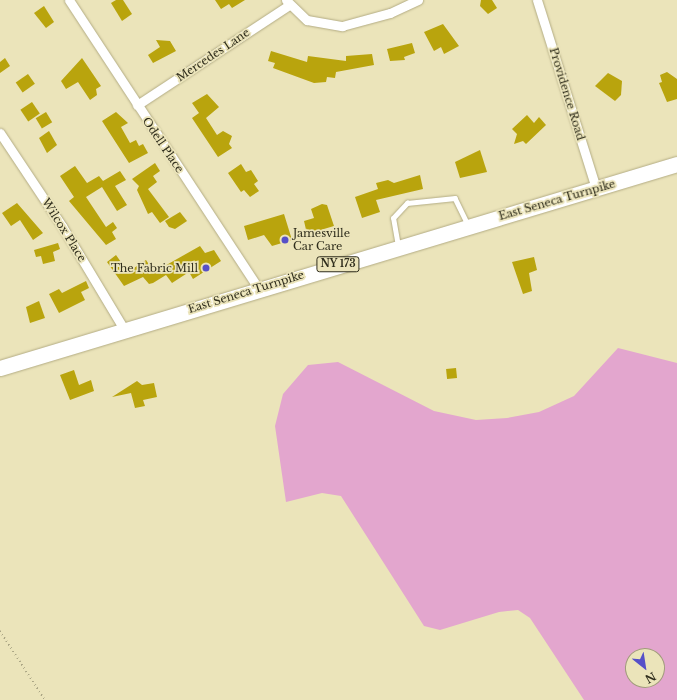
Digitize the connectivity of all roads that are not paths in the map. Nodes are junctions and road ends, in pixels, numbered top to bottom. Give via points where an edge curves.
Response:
1 (69, 0) edge
2 (418, 0) edge
3 (538, 0) edge
4 (287, 2) edge
5 (137, 105) junction
6 (0, 133) edge
7 (677, 164) edge
8 (596, 188) junction
9 (468, 226) junction
10 (399, 247) junction
11 (259, 289) junction
12 (124, 329) junction
13 (0, 368) edge

1 - 5 street, Odell Place
2 - 4 street via 390,13 342,26 307,20
3 - 8 street, Providence Road
4 - 5 street, Mercedes Lane
5 - 11 street, Odell Place
6 - 12 street, Wilcox Place via 62,226
7 - 8 main road, East Seneca Turnpike / NY 173
8 - 9 main road, East Seneca Turnpike / NY 173
9 - 10 main road, East Seneca Turnpike / NY 173
9 - 10 lane via 455,198 407,203 393,218
10 - 11 main road, East Seneca Turnpike / NY 173
11 - 12 main road, East Seneca Turnpike / NY 173
12 - 13 main road, East Seneca Turnpike / NY 173

